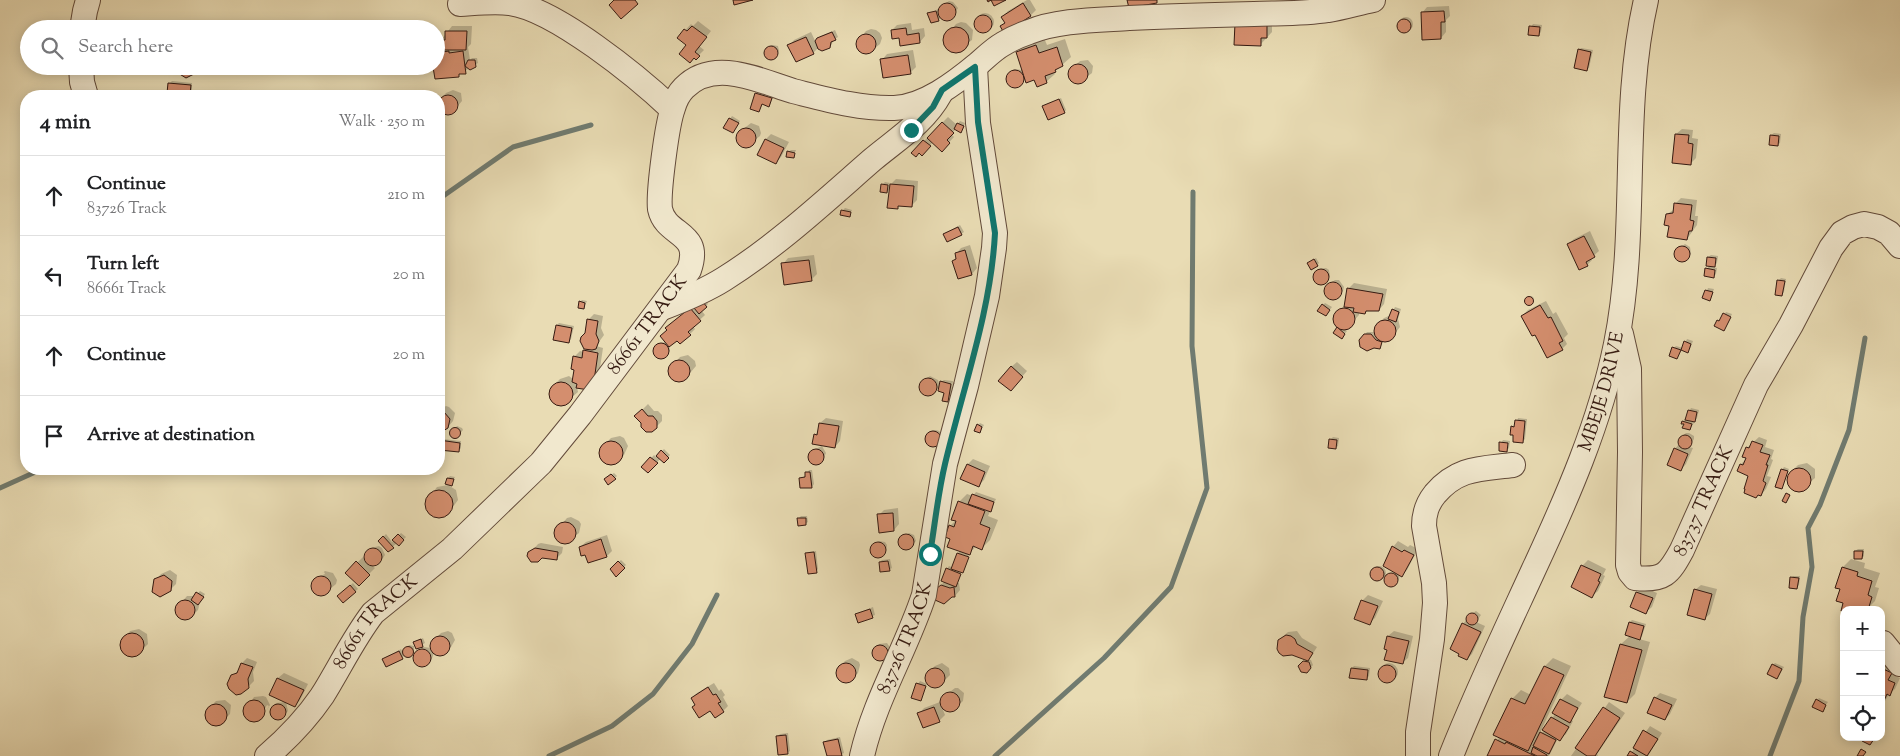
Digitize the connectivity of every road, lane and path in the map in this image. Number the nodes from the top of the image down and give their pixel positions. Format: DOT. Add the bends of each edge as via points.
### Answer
graph roads {
  1 [pos="88,0"];
  2 [pos="1373,0"];
  3 [pos="1646,0"];
  4 [pos="460,4"];
  5 [pos="83,20"];
  6 [pos="975,67"];
  7 [pos="82,75"];
  8 [pos="84,90"];
  9 [pos="942,90"];
  10 [pos="672,109"];
  11 [pos="1900,246"];
  12 [pos="661,309"];
  13 [pos="1619,327"];
  14 [pos="1513,465"];
  15 [pos="1885,645"];
  16 [pos="1900,664"];
  17 [pos="267,756"];
  18 [pos="862,756"];
  19 [pos="1418,756"];
  20 [pos="1451,756"];
  1 -- 5 [label="street"];
  2 -- 6 [label="street" via="1328,10 1059,24 1031,31 1002,44"];
  3 -- 13 [label="street, MBEJE DRIVE" via="1636,57 1626,287"];
  4 -- 10 [label="street" via="511,3 556,22 591,44"];
  6 -- 9 [label="street, 86661 TRACK"];
  6 -- 18 [label="street, 83726 TRACK" via="978,122 995,233 988,286 945,464 924,594 876,708"];
  7 -- 8 [label="street"];
  9 -- 10 [label="street, 86661 TRACK" via="915,105 895,108 868,106 792,90 729,73 710,74 684,88"];
  9 -- 12 [label="street" via="933,107 911,130 775,244 723,280"];
  10 -- 12 [label="street, 86661 TRACK" via="660,208 664,219 693,249 693,259 689,270"];
  11 -- 13 [label="street, 83737 TRACK" via="1878,226 1853,226 1842,233 1756,385 1673,567 1658,578 1635,578 1628,564 1629,369"];
  12 -- 17 [label="street, 86661 TRACK" via="541,463 452,549 373,613 316,703 290,735"];
  13 -- 20 [label="street, MBEJE DRIVE" via="1602,399 1579,465"];
  14 -- 19 [label="street" via="1480,469 1451,478 1426,507 1424,526 1435,603 1418,732"];
  15 -- 16 [label="street"];
}
